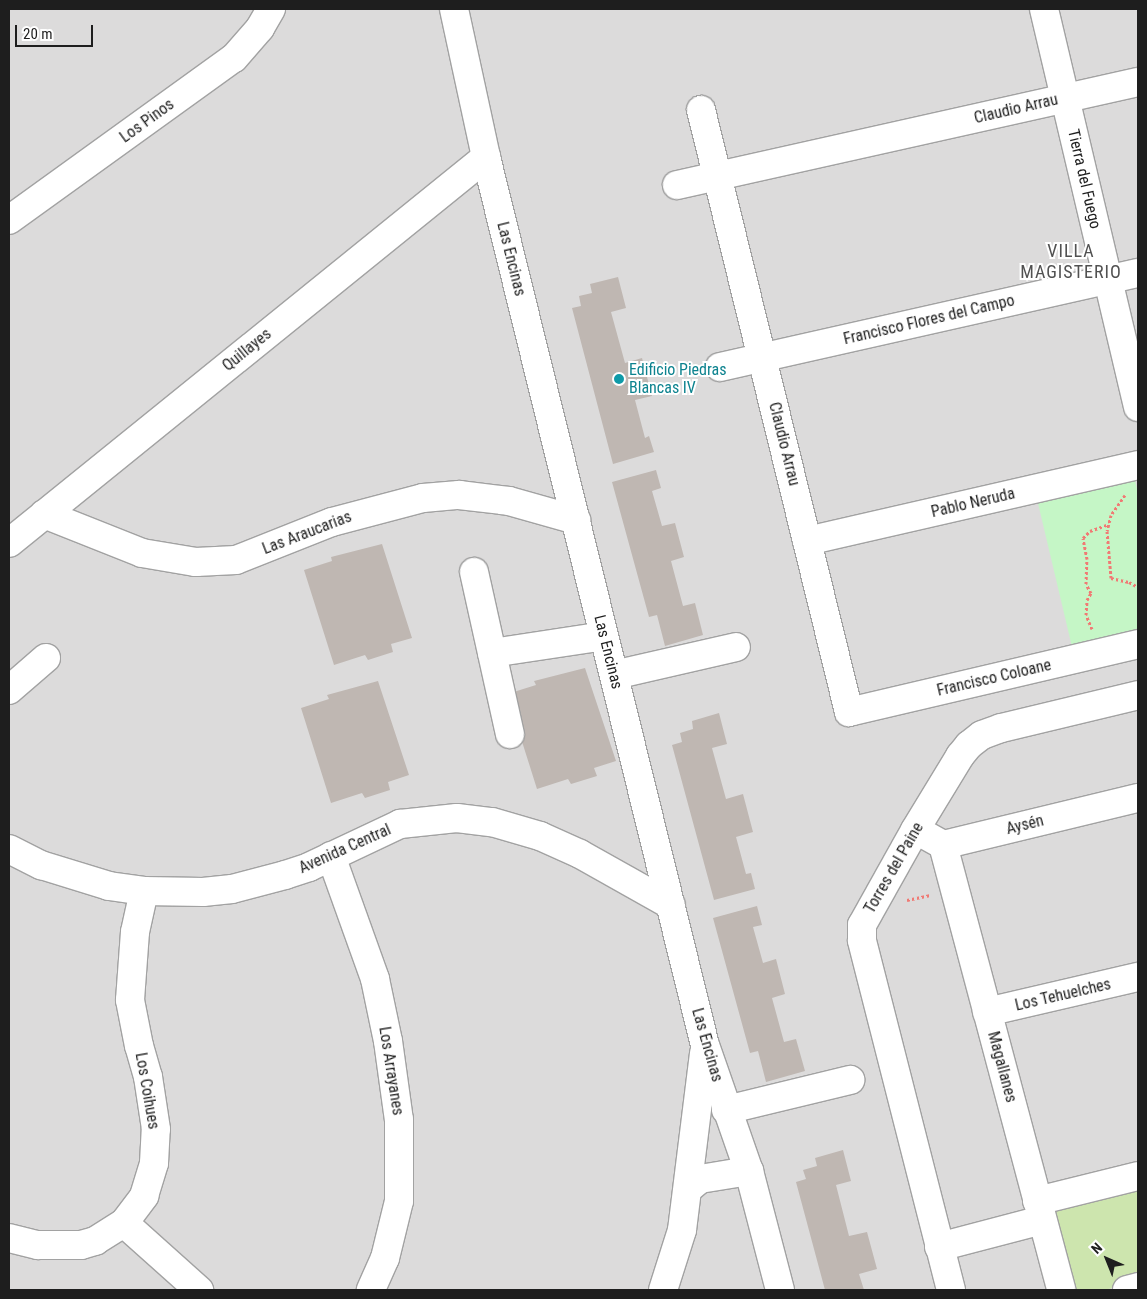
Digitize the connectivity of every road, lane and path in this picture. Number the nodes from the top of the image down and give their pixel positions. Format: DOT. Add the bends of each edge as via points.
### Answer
graph roads {
  1 [pos="271,9"];
  2 [pos="454,9"];
  3 [pos="1044,9"];
  4 [pos="1138,82"];
  5 [pos="1065,98"];
  6 [pos="702,110"];
  7 [pos="486,157"];
  8 [pos="719,176"];
  9 [pos="677,185"];
  10 [pos="9,220"];
  11 [pos="1138,273"];
  12 [pos="1108,280"];
  13 [pos="763,358"];
  14 [pos="720,368"];
  15 [pos="1138,407"];
  16 [pos="1131,466"];
  17 [pos="44,514"];
  18 [pos="576,520"];
  19 [pos="1108,524"];
  20 [pos="807,541"];
  21 [pos="9,543"];
  22 [pos="474,572"];
  23 [pos="1138,587"];
  24 [pos="604,636"];
  25 [pos="1138,644"];
  26 [pos="736,647"];
  27 [pos="492,653"];
  28 [pos="46,658"];
  29 [pos="1079,659"];
  30 [pos="614,675"];
  31 [pos="9,690"];
  32 [pos="1138,695"];
  33 [pos="849,712"];
  34 [pos="510,734"];
  35 [pos="1138,798"];
  36 [pos="915,830"];
  37 [pos="944,845"];
  38 [pos="9,849"];
  39 [pos="331,856"];
  40 [pos="955,888"];
  41 [pos="144,891"];
  42 [pos="670,905"];
  43 [pos="868,910"];
  44 [pos="1138,977"];
  45 [pos="987,1012"];
  46 [pos="705,1045"];
  47 [pos="850,1080"];
  48 [pos="726,1110"];
  49 [pos="749,1171"];
  50 [pos="1138,1176"];
  51 [pos="688,1189"];
  52 [pos="1040,1210"];
  53 [pos="124,1223"];
  54 [pos="9,1238"];
  55 [pos="939,1247"];
  56 [pos="1138,1288"];
  57 [pos="199,1290"];
  58 [pos="372,1290"];
  59 [pos="663,1290"];
  60 [pos="780,1290"];
  61 [pos="951,1290"];
  62 [pos="1061,1290"];
  63 [pos="1127,1290"];
  1 -- 10 [label="street, Los Pinos" via="260,28 234,58"];
  2 -- 7 [label="street, Las Encinas"];
  3 -- 5 [label="street, Tierra del Fuego"];
  4 -- 5 [label="street, Claudio Arrau"];
  5 -- 8 [label="street, Claudio Arrau"];
  5 -- 12 [label="street, Tierra del Fuego"];
  6 -- 8 [label="street"];
  7 -- 17 [label="street, Quillayes"];
  7 -- 18 [label="street, Las Encinas"];
  8 -- 9 [label="street, Claudio Arrau"];
  8 -- 13 [label="street, Claudio Arrau"];
  11 -- 12 [label="street, Francisco Flores del Campo"];
  12 -- 13 [label="street, Francisco Flores del Campo"];
  12 -- 15 [label="street, Tierra del Fuego"];
  13 -- 14 [label="street, Francisco Flores del Campo"];
  13 -- 20 [label="street, Claudio Arrau"];
  16 -- 19 [label="path" via="1128,488"];
  16 -- 20 [label="street, Pablo Neruda"];
  17 -- 18 [label="street, Las Araucarias" via="142,553 196,562 236,560 332,522 423,498 459,495 509,502"];
  17 -- 21 [label="street, Quillayes"];
  18 -- 24 [label="street, Las Encinas"];
  19 -- 23 [label="path" via="1111,578"];
  19 -- 29 [label="path" via="1083,538 1087,559 1086,584 1091,593 1086,615 1092,629 1081,643"];
  20 -- 33 [label="street, Claudio Arrau"];
  22 -- 27 [label="street"];
  24 -- 27 [label="street"];
  24 -- 30 [label="street, Las Encinas"];
  25 -- 29 [label="street, Francisco Coloane"];
  26 -- 30 [label="street"];
  27 -- 34 [label="street"];
  28 -- 31 [label="street"];
  29 -- 33 [label="street, Francisco Coloane"];
  30 -- 42 [label="street, Las Encinas"];
  32 -- 36 [label="street, Torres del Paine" via="982,735 960,756"];
  35 -- 37 [label="street, Aysén"];
  36 -- 37 [label="street"];
  36 -- 43 [label="street, Torres del Paine"];
  37 -- 40 [label="street, Magallanes"];
  38 -- 41 [label="street, Avenida Central" via="75,877"];
  39 -- 41 [label="street, Avenida Central" via="285,876 232,889"];
  39 -- 42 [label="street, Avenida Central" via="400,824 457,818 492,822 548,839"];
  39 -- 58 [label="street, Los Arrayanes" via="375,979 400,1120 399,1201 385,1258"];
  40 -- 43 [label="path"];
  40 -- 45 [label="street, Magallanes"];
  41 -- 53 [label="street, Los Coihues" via="135,932 130,1000 148,1077 155,1138 150,1180 136,1210"];
  42 -- 46 [label="street, Las Encinas"];
  43 -- 55 [label="street, Torres del Paine" via="862,925 862,940"];
  44 -- 45 [label="street, Los Tehuelches"];
  45 -- 52 [label="street, Magallanes"];
  46 -- 48 [label="street, Las Encinas"];
  46 -- 51 [label="street"];
  47 -- 48 [label="street"];
  48 -- 49 [label="street, Las Encinas"];
  49 -- 51 [label="street" via="700,1179"];
  49 -- 60 [label="street, Las Encinas"];
  50 -- 52 [label="street"];
  51 -- 59 [label="street" via="682,1230"];
  52 -- 55 [label="street"];
  52 -- 62 [label="street, Magallanes"];
  53 -- 54 [label="street, Los Coihues" via="107,1235 82,1245 38,1245"];
  53 -- 57 [label="street"];
  55 -- 61 [label="street, Torres del Paine"];
  56 -- 63 [label="street"];
}
